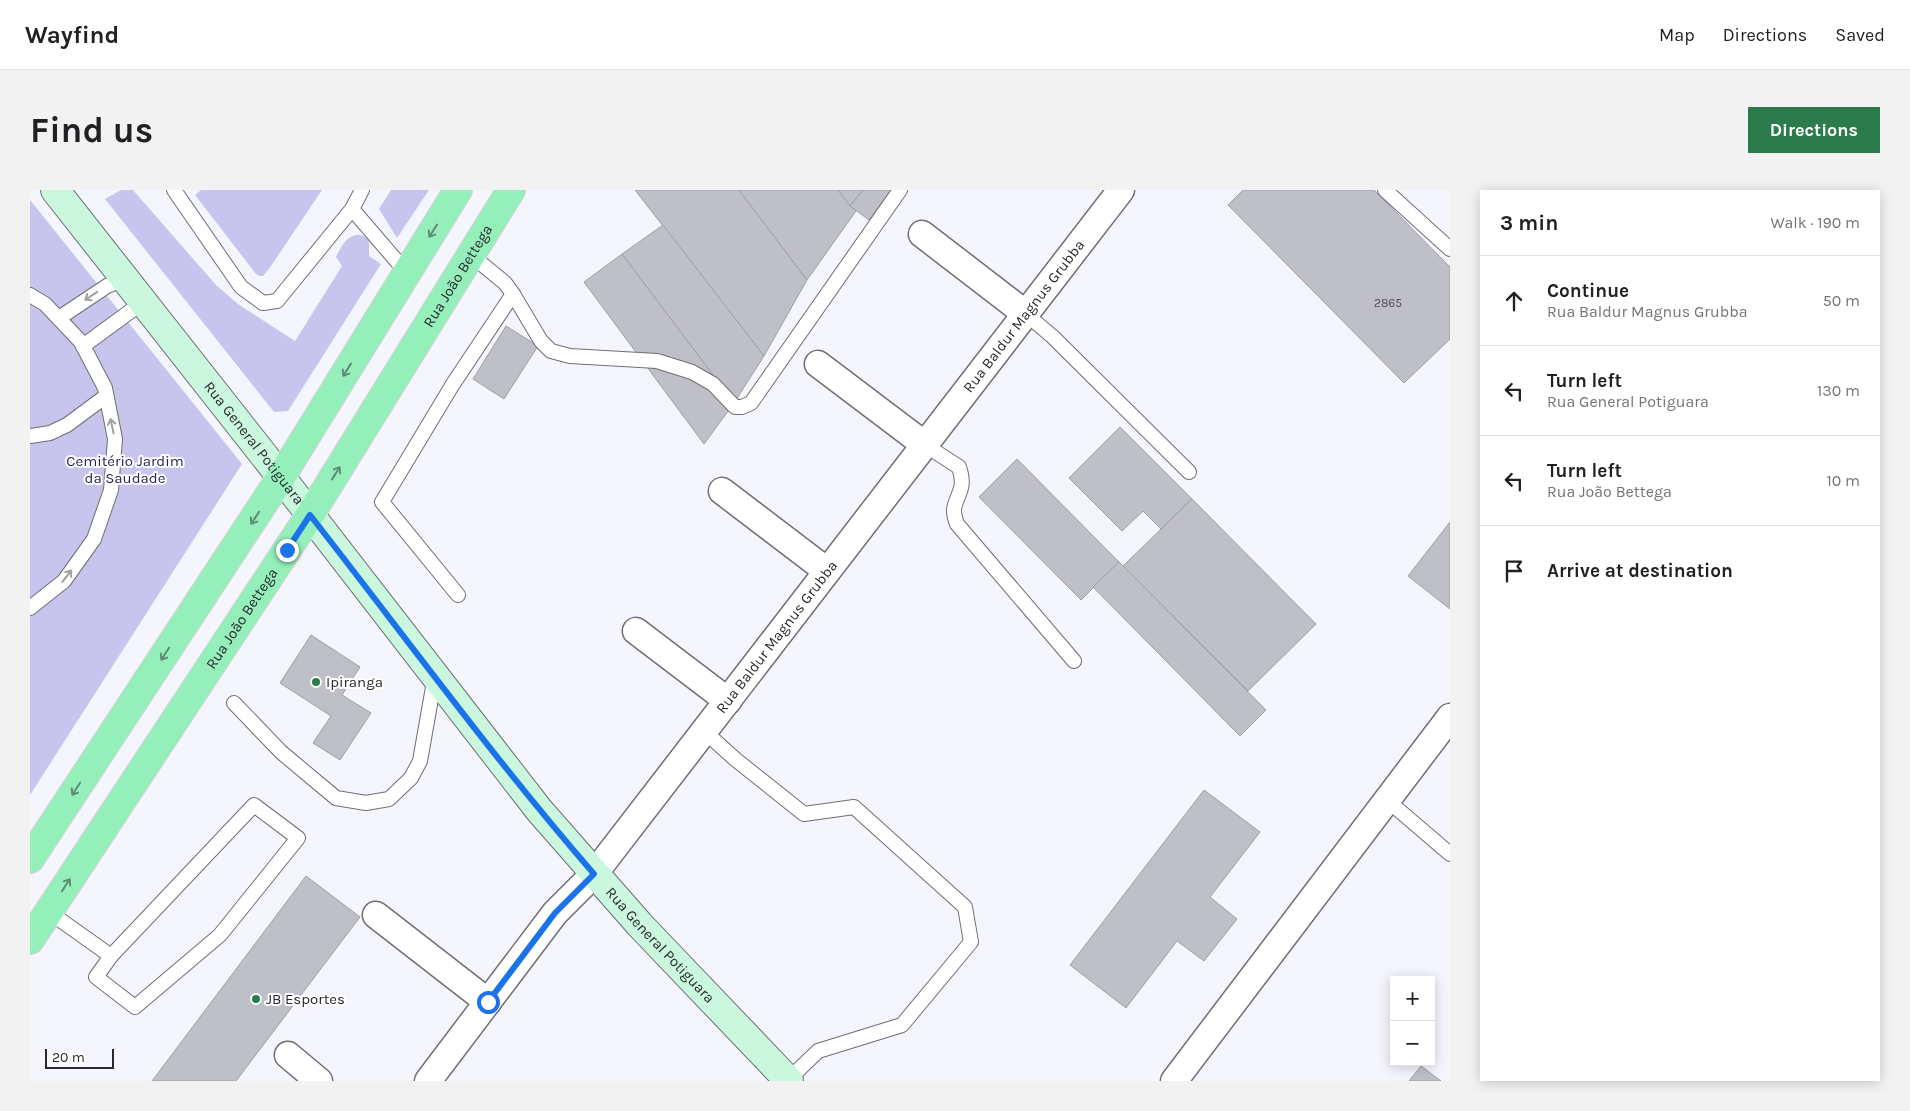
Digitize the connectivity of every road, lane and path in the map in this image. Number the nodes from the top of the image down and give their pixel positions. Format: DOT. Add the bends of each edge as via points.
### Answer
graph roads {
  1 [pos="174,190"];
  2 [pos="362,190"];
  3 [pos="458,190"];
  4 [pos="511,190"];
  5 [pos="900,190"];
  6 [pos="1122,190"];
  7 [pos="1385,190"];
  8 [pos="64,193"];
  9 [pos="352,209"];
  10 [pos="922,234"];
  11 [pos="1450,249"];
  12 [pos="471,255"];
  13 [pos="407,272"];
  14 [pos="125,279"];
  15 [pos="513,294"];
  16 [pos="30,295"];
  17 [pos="144,302"];
  18 [pos="1026,314"];
  19 [pos="59,318"];
  20 [pos="83,346"];
  21 [pos="818,364"];
  22 [pos="106,396"];
  23 [pos="30,436"];
  24 [pos="925,445"];
  25 [pos="1189,472"];
  26 [pos="281,477"];
  27 [pos="722,491"];
  28 [pos="310,515"];
  29 [pos="828,571"];
  30 [pos="458,595"];
  31 [pos="30,608"];
  32 [pos="636,631"];
  33 [pos="1074,661"];
  34 [pos="435,676"];
  35 [pos="728,701"];
  36 [pos="234,703"];
  37 [pos="1450,717"];
  38 [pos="704,731"];
  39 [pos="1387,800"];
  40 [pos="1450,854"];
  41 [pos="30,859"];
  42 [pos="594,874"];
  43 [pos="49,912"];
  44 [pos="376,915"];
  45 [pos="30,940"];
  46 [pos="111,956"];
  47 [pos="488,1002"];
  48 [pos="288,1055"];
  49 [pos="789,1080"];
  50 [pos="319,1081"];
  51 [pos="428,1081"];
  52 [pos="1174,1081"];
  1 -- 9 [label="lane" via="241,287 263,303 277,301"];
  2 -- 9 [label="lane"];
  3 -- 13 [label="main road, one-way"];
  4 -- 12 [label="main road, Rua João Bettega"];
  5 -- 15 [label="lane" via="751,403 742,407 735,407 713,384 692,372 656,361 570,356 551,351 540,341"];
  6 -- 18 [label="street, Rua Baldur Magnus Grubba"];
  7 -- 11 [label="lane"];
  8 -- 14 [label="main road, Rua General Potiguara"];
  9 -- 13 [label="lane"];
  10 -- 18 [label="street"];
  12 -- 15 [label="lane" via="505,283"];
  28 -- 12 [label="main road, Rua João Bettega, one-way"];
  13 -- 26 [label="main road, one-way"];
  14 -- 17 [label="main road, Rua General Potiguara"];
  14 -- 19 [label="lane, one-way" via="107,286"];
  15 -- 30 [label="lane" via="453,384 382,502"];
  16 -- 19 [label="lane"];
  17 -- 20 [label="lane"];
  17 -- 26 [label="main road, Rua General Potiguara"];
  18 -- 24 [label="street, Rua Baldur Magnus Grubba"];
  18 -- 25 [label="lane"];
  19 -- 20 [label="lane"];
  20 -- 22 [label="lane"];
  21 -- 24 [label="street"];
  22 -- 23 [label="lane" via="67,425 50,433"];
  31 -- 22 [label="lane, one-way" via="64,581 97,531 111,490 115,439"];
  24 -- 29 [label="street, Rua Baldur Magnus Grubba"];
  24 -- 33 [label="lane" via="960,466 961,487 953,514 957,524"];
  26 -- 28 [label="main road, Rua General Potiguara"];
  26 -- 41 [label="main road, one-way"];
  27 -- 29 [label="street"];
  28 -- 34 [label="main road, Rua General Potiguara"];
  43 -- 28 [label="main road, Rua João Bettega, one-way"];
  29 -- 35 [label="street, Rua Baldur Magnus Grubba"];
  32 -- 35 [label="street"];
  34 -- 36 [label="lane" via="420,761 411,778 389,799 366,803 336,798 281,752"];
  34 -- 42 [label="main road, Rua General Potiguara"];
  35 -- 38 [label="street, Rua Baldur Magnus Grubba"];
  37 -- 39 [label="street"];
  38 -- 42 [label="street, Rua Baldur Magnus Grubba"];
  38 -- 49 [label="lane" via="804,814 854,807 965,907 971,942 902,1025 818,1051"];
  39 -- 40 [label="lane"];
  39 -- 52 [label="street"];
  42 -- 47 [label="street, Rua Baldur Magnus Grubba" via="555,913"];
  42 -- 49 [label="main road, Rua General Potiguara"];
  43 -- 45 [label="main road, Rua João Bettega"];
  43 -- 46 [label="lane"];
  44 -- 47 [label="street"];
  46 -- 46 [label="lane" via="96,978 135,1007 220,935 298,838 254,804"];
  47 -- 51 [label="street, Rua Baldur Magnus Grubba"];
  48 -- 50 [label="street"];
}
